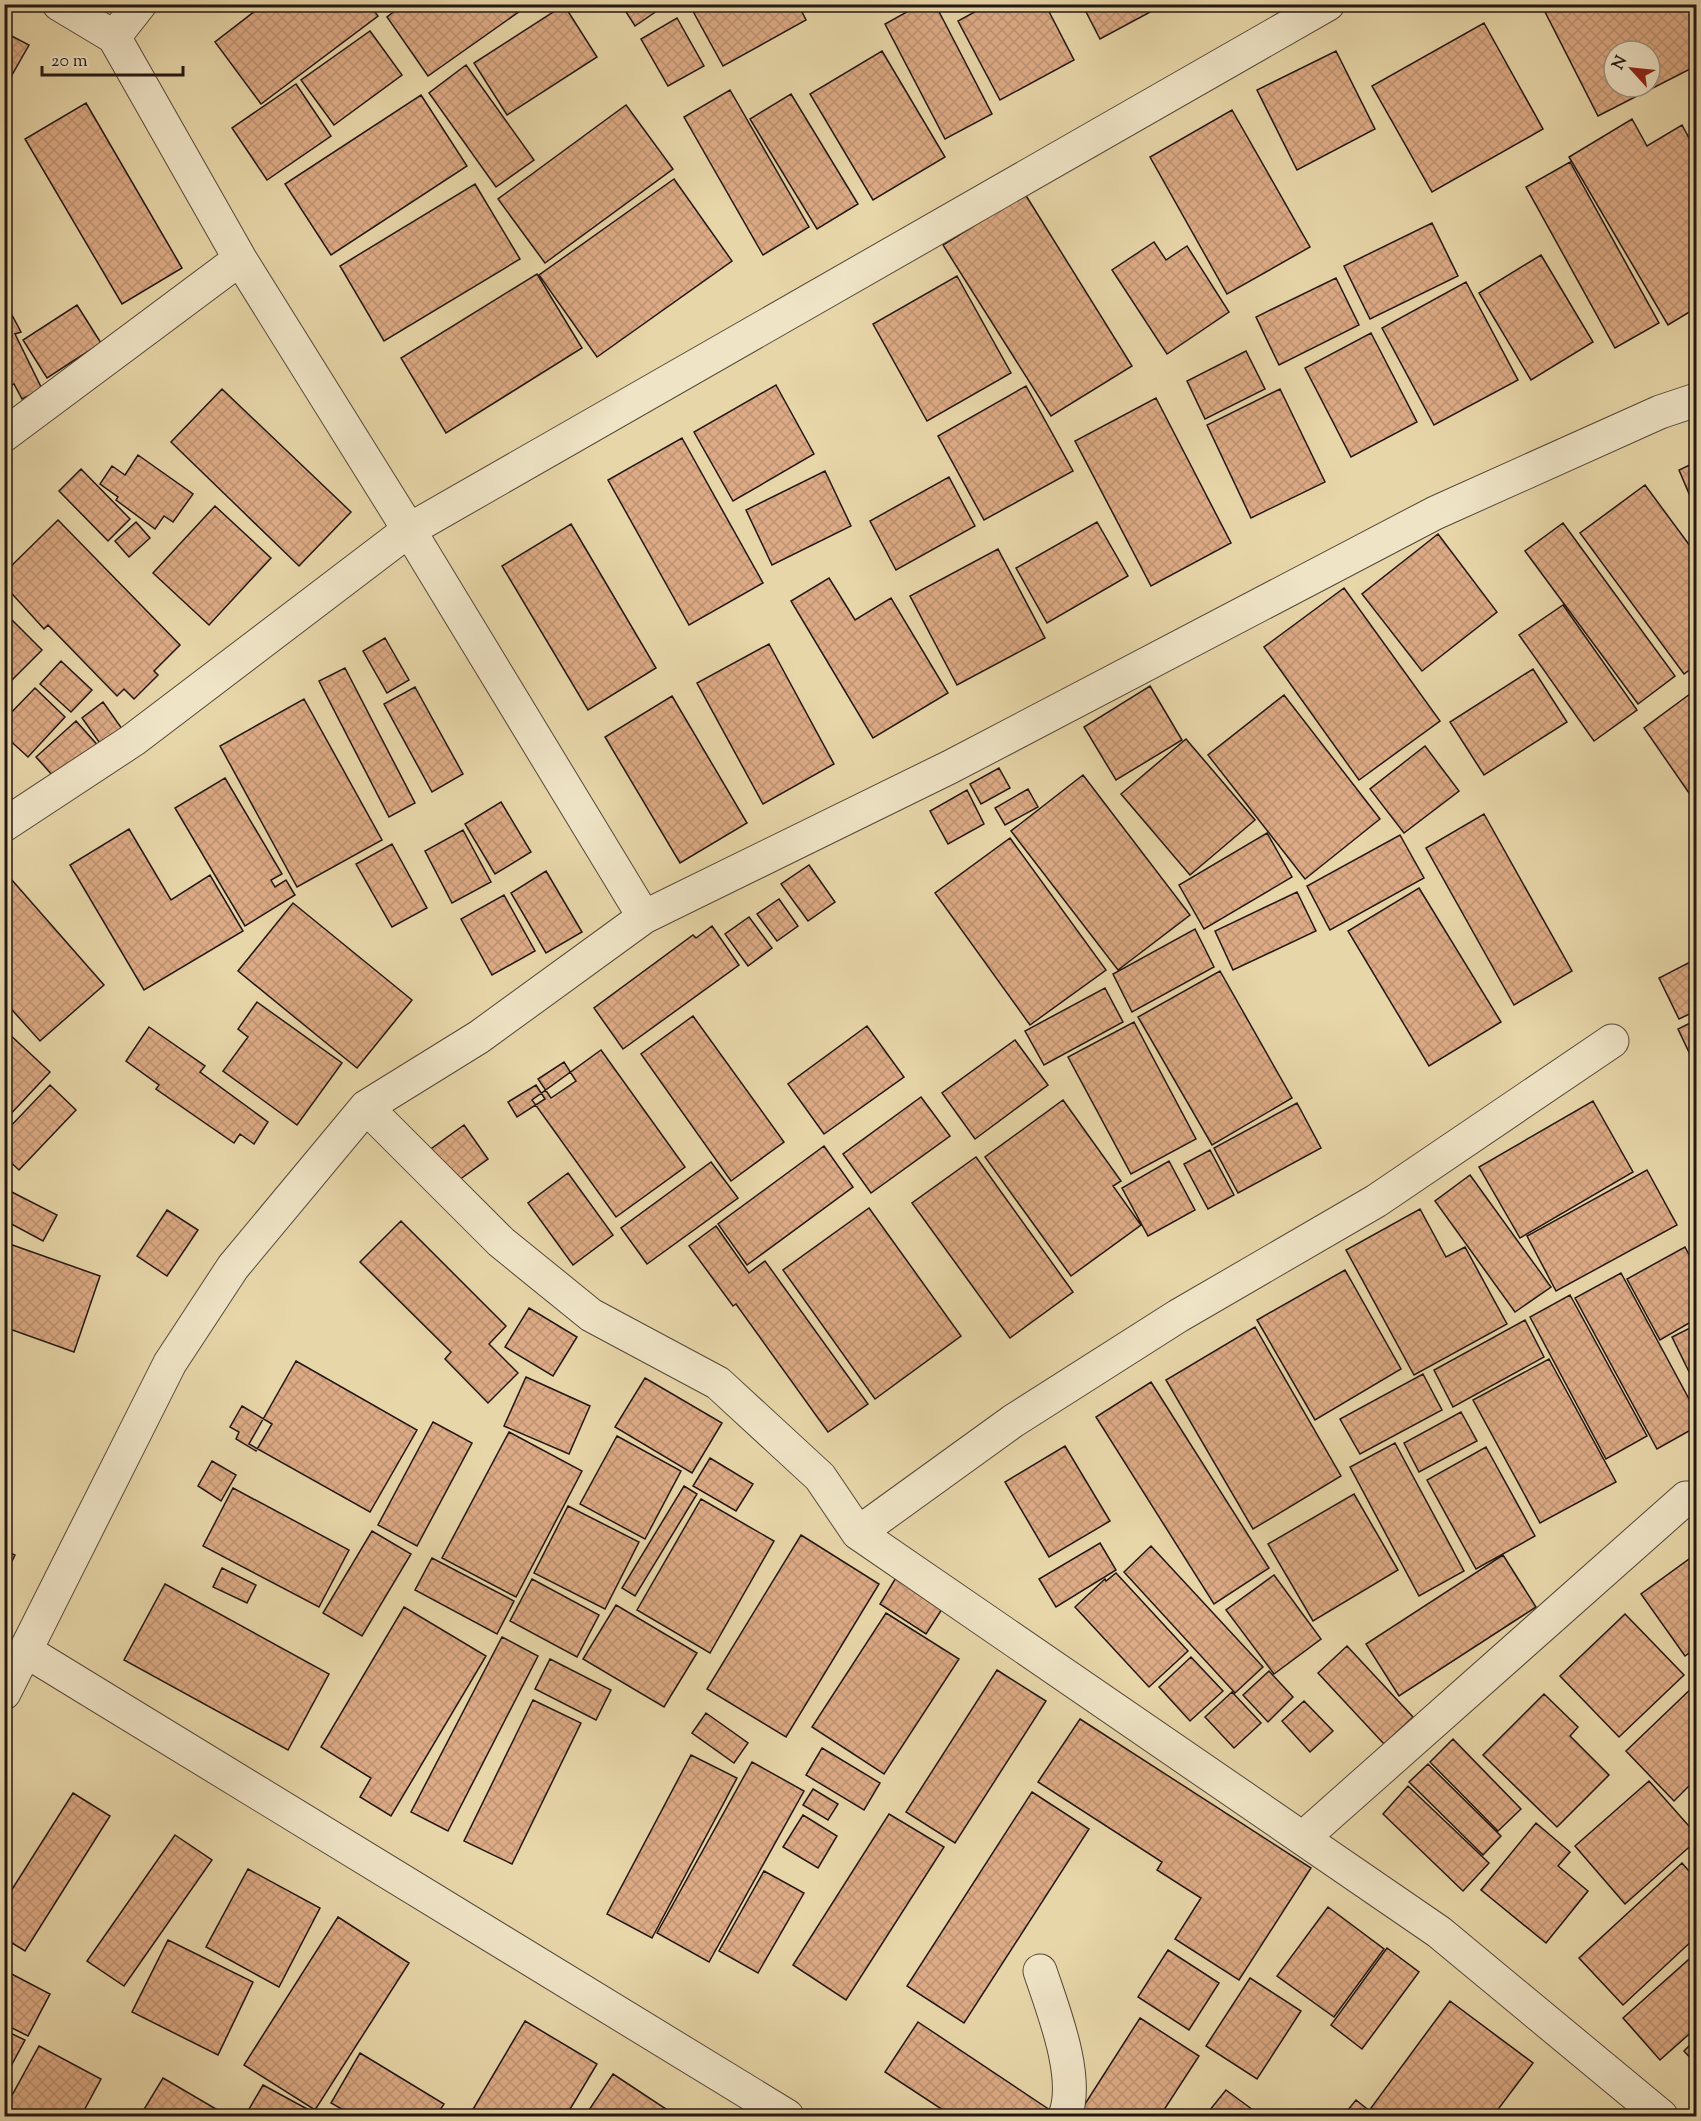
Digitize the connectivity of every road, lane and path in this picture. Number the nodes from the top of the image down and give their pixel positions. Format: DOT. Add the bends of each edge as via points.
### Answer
graph roads {
  1 [pos="59,4"];
  2 [pos="140,4"];
  3 [pos="1328,4"];
  4 [pos="114,37"];
  5 [pos="240,259"];
  6 [pos="1696,400"];
  7 [pos="4,435"];
  8 [pos="409,530"];
  9 [pos="4,825"];
  10 [pos="644,917"];
  11 [pos="1612,1041"];
  12 [pos="366,1107"];
  13 [pos="1696,1499"];
  14 [pos="858,1533"];
  15 [pos="26,1651"];
  16 [pos="4,1693"];
  17 [pos="1304,1837"];
  18 [pos="1040,1971"];
  19 [pos="787,2116"];
  20 [pos="1065,2116"];
  21 [pos="1661,2116"];
  1 -- 4 [label="street"];
  2 -- 4 [label="street"];
  3 -- 8 [label="street"];
  4 -- 5 [label="street"];
  5 -- 7 [label="street"];
  5 -- 8 [label="street"];
  6 -- 10 [label="street" via="1660,412 1435,513 950,767"];
  8 -- 9 [label="street" via="133,740"];
  8 -- 10 [label="street"];
  10 -- 12 [label="street" via="479,1037"];
  11 -- 14 [label="street" via="1376,1201 1178,1316 1013,1421"];
  12 -- 14 [label="street" via="501,1242 591,1315 718,1383 820,1477"];
  12 -- 15 [label="street" via="233,1267 170,1363"];
  13 -- 17 [label="street" via="1686,1498"];
  14 -- 17 [label="street"];
  15 -- 16 [label="street"];
  15 -- 19 [label="street"];
  17 -- 21 [label="street" via="1439,1932"];
  18 -- 20 [label="street" via="1064,2044 1070,2104"];
}
